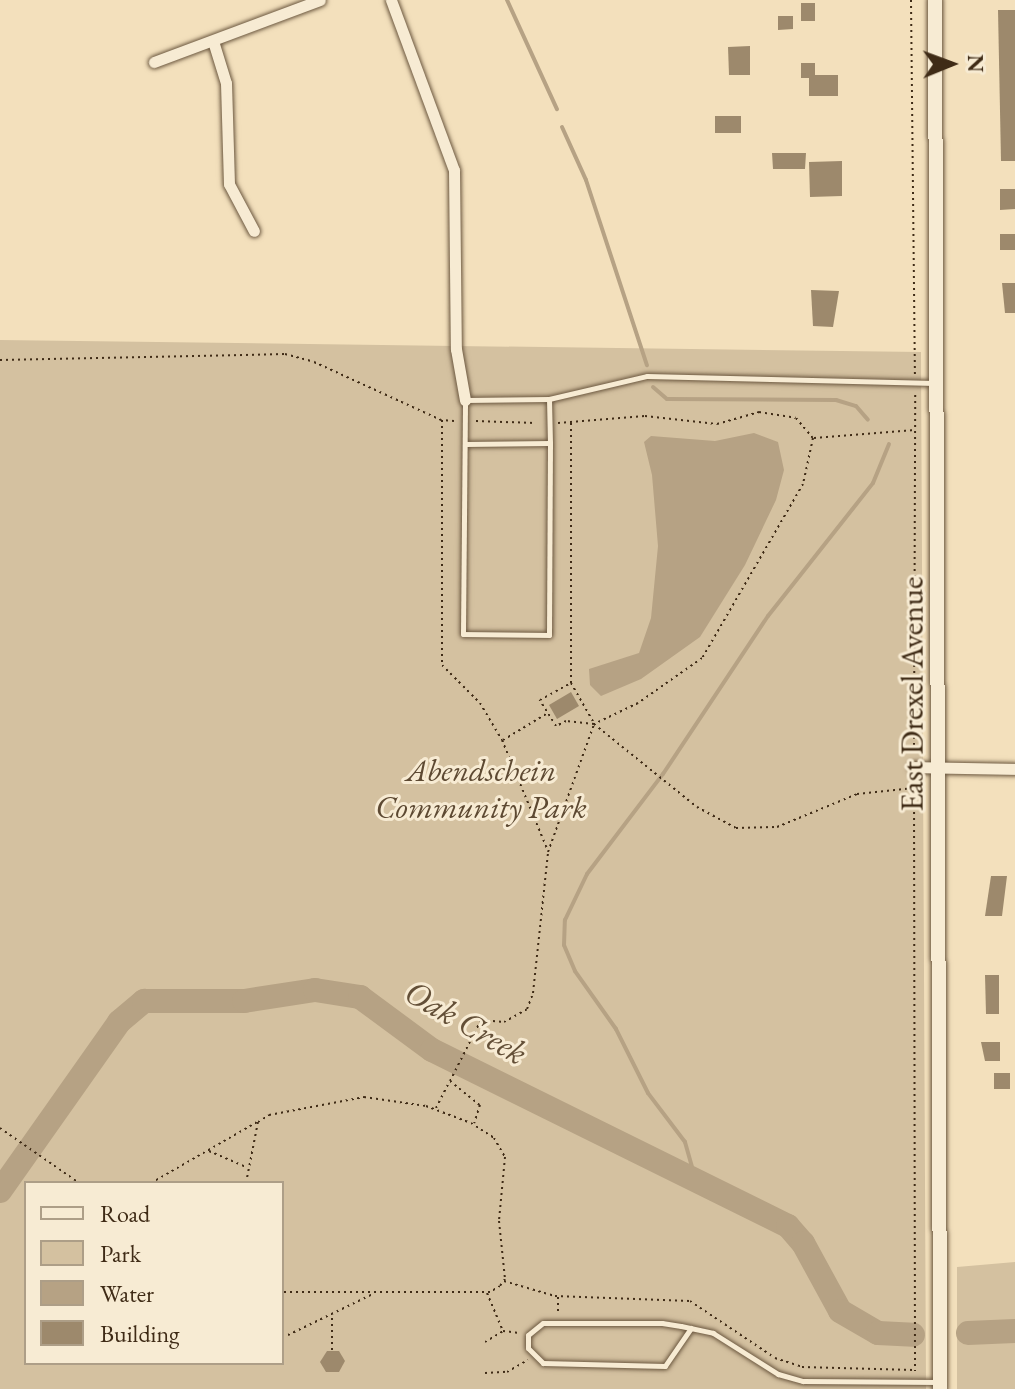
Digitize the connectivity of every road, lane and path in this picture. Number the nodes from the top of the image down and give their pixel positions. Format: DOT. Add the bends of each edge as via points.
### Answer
graph roads {
  1 [pos="320,0"];
  2 [pos="391,0"];
  3 [pos="911,0"];
  4 [pos="935,0"];
  5 [pos="213,41"];
  6 [pos="154,62"];
  7 [pos="254,231"];
  8 [pos="0,360"];
  9 [pos="915,375"];
  10 [pos="940,383"];
  11 [pos="915,390"];
  12 [pos="549,399"];
  13 [pos="465,400"];
  14 [pos="442,420"];
  15 [pos="571,422"];
  16 [pos="557,423"];
  17 [pos="915,430"];
  18 [pos="813,438"];
  19 [pos="550,443"];
  20 [pos="465,444"];
  21 [pos="571,683"];
  22 [pos="548,713"];
  23 [pos="594,724"];
  24 [pos="502,740"];
  25 [pos="914,745"];
  26 [pos="914,767"];
  27 [pos="940,768"];
  28 [pos="1015,769"];
  29 [pos="450,1081"];
  30 [pos="436,1109"];
  31 [pos="258,1122"];
  32 [pos="474,1124"];
  33 [pos="0,1128"];
  34 [pos="207,1151"];
  35 [pos="247,1168"];
  36 [pos="76,1181"];
  37 [pos="154,1181"];
  38 [pos="246,1181"];
  39 [pos="284,1292"];
  40 [pos="377,1292"];
  41 [pos="487,1292"];
  42 [pos="332,1317"];
  43 [pos="691,1328"];
  44 [pos="503,1331"];
  45 [pos="288,1335"];
  46 [pos="528,1335"];
  47 [pos="485,1342"];
  48 [pos="332,1351"];
  49 [pos="531,1356"];
  50 [pos="485,1373"];
  51 [pos="915,1381"];
  52 [pos="940,1385"];
  1 -- 5 [label="street"];
  2 -- 13 [label="street" via="454,170 456,349"];
  3 -- 9 [label="path"];
  4 -- 10 [label="street, East Drexel Avenue"];
  5 -- 6 [label="street"];
  5 -- 7 [label="street" via="226,83 229,184"];
  8 -- 14 [label="path" via="285,354"];
  10 -- 12 [label="lane" via="647,376"];
  10 -- 27 [label="street, East Drexel Avenue"];
  11 -- 17 [label="path"];
  12 -- 13 [label="lane"];
  12 -- 19 [label="lane"];
  13 -- 20 [label="lane"];
  15 -- 16 [label="path"];
  15 -- 18 [label="path" via="645,416 717,424 759,412 796,418"];
  15 -- 21 [label="path"];
  17 -- 18 [label="path"];
  17 -- 25 [label="path"];
  18 -- 23 [label="path" via="803,484 702,658 638,703"];
  19 -- 20 [label="lane"];
  19 -- 20 [label="lane" via="549,635 463,634"];
  21 -- 22 [label="path" via="540,700"];
  21 -- 23 [label="path"];
  22 -- 23 [label="path" via="556,726 566,721"];
  22 -- 24 [label="path"];
  23 -- 29 [label="path" via="548,852 530,1001 516,1018 481,1020"];
  23 -- 51 [label="path" via="632,759 717,820 753,831 777,827 857,794 914,788"];
  26 -- 27 [label="street"];
  27 -- 28 [label="street"];
  27 -- 52 [label="street, East Drexel Avenue"];
  29 -- 30 [label="path"];
  29 -- 32 [label="path" via="480,1105"];
  30 -- 31 [label="path" via="364,1097 269,1115"];
  30 -- 32 [label="path"];
  31 -- 34 [label="path"];
  31 -- 35 [label="path"];
  32 -- 41 [label="path" via="494,1138 505,1157 499,1221 505,1279"];
  33 -- 36 [label="path"];
  34 -- 35 [label="path" via="231,1156"];
  34 -- 37 [label="path"];
  35 -- 38 [label="path"];
  39 -- 40 [label="path"];
  40 -- 41 [label="path"];
  40 -- 42 [label="path"];
  41 -- 44 [label="path"];
  42 -- 45 [label="path"];
  42 -- 48 [label="path"];
  43 -- 46 [label="lane" via="543,1323"];
  43 -- 49 [label="lane" via="665,1366 543,1363"];
  43 -- 51 [label="lane" via="713,1333 778,1374 803,1381"];
  44 -- 46 [label="path"];
  44 -- 47 [label="path"];
  46 -- 49 [label="lane"];
  49 -- 50 [label="path" via="507,1372"];
  51 -- 52 [label="lane"];
}
